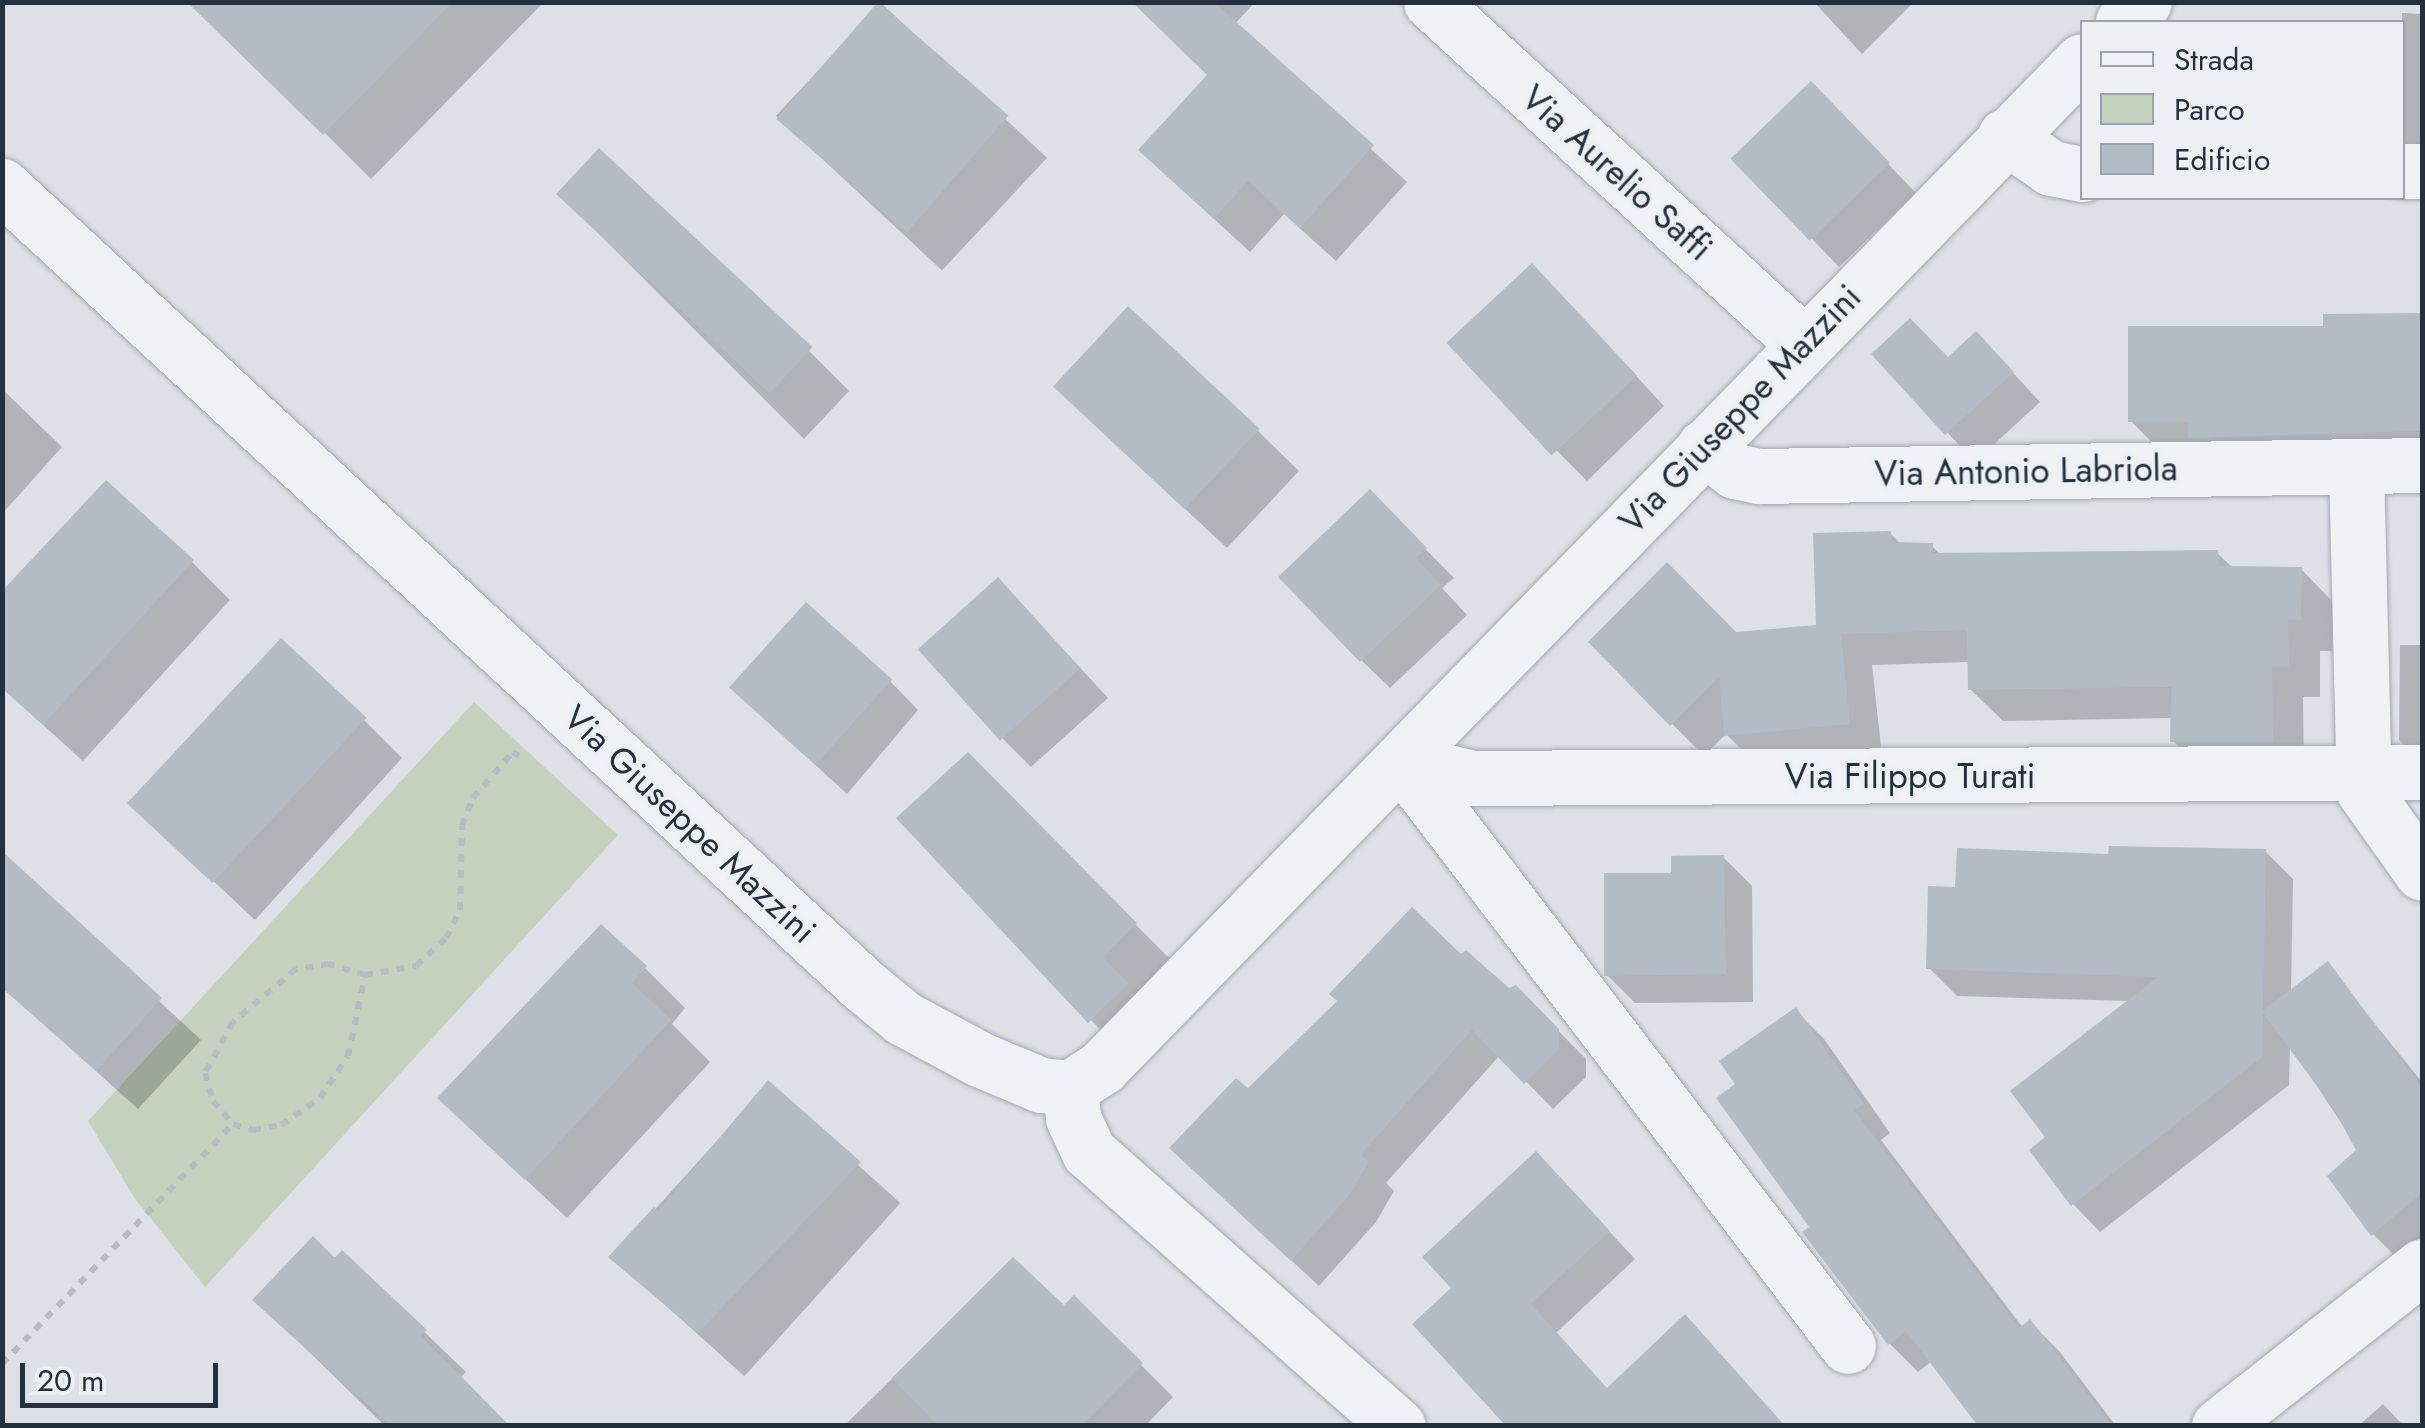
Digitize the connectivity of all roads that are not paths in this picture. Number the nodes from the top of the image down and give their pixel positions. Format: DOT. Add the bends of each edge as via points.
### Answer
graph roads {
  1 [pos="1430,2"];
  2 [pos="2144,2"];
  3 [pos="2125,20"];
  4 [pos="2080,63"];
  5 [pos="2004,136"];
  6 [pos="2080,174"];
  7 [pos="2,186"];
  8 [pos="1803,344"];
  9 [pos="1704,447"];
  10 [pos="2422,465"];
  11 [pos="2356,466"];
  12 [pos="1401,761"];
  13 [pos="2422,772"];
  14 [pos="2363,774"];
  15 [pos="2422,873"];
  16 [pos="1070,1088"];
  17 [pos="2422,1266"];
  18 [pos="1848,1346"];
  19 [pos="1398,1426"];
  20 [pos="2219,1426"];
  1 -- 8 [label="street, Via Aurelio Saffi"];
  2 -- 3 [label="street"];
  4 -- 5 [label="street, Via Giuseppe Mazzini"];
  5 -- 6 [label="street" via="2050,168"];
  5 -- 8 [label="street, Via Giuseppe Mazzini"];
  7 -- 16 [label="street, Via Giuseppe Mazzini" via="863,985 903,1018 979,1059 1041,1085"];
  8 -- 9 [label="street, Via Giuseppe Mazzini"];
  9 -- 11 [label="street, Via Antonio Labriola" via="1735,471 1758,476"];
  9 -- 12 [label="street, Via Giuseppe Mazzini"];
  10 -- 11 [label="street, Via Antonio Labriola"];
  11 -- 14 [label="street"];
  12 -- 14 [label="street, Via Filippo Turati" via="1472,778"];
  12 -- 16 [label="street, Via Giuseppe Mazzini" via="1102,1067"];
  12 -- 18 [label="street"];
  13 -- 14 [label="street, Via Filippo Turati"];
  14 -- 15 [label="street" via="2372,809"];
  16 -- 19 [label="street" via="1073,1118 1090,1152"];
  17 -- 20 [label="street"];
}
